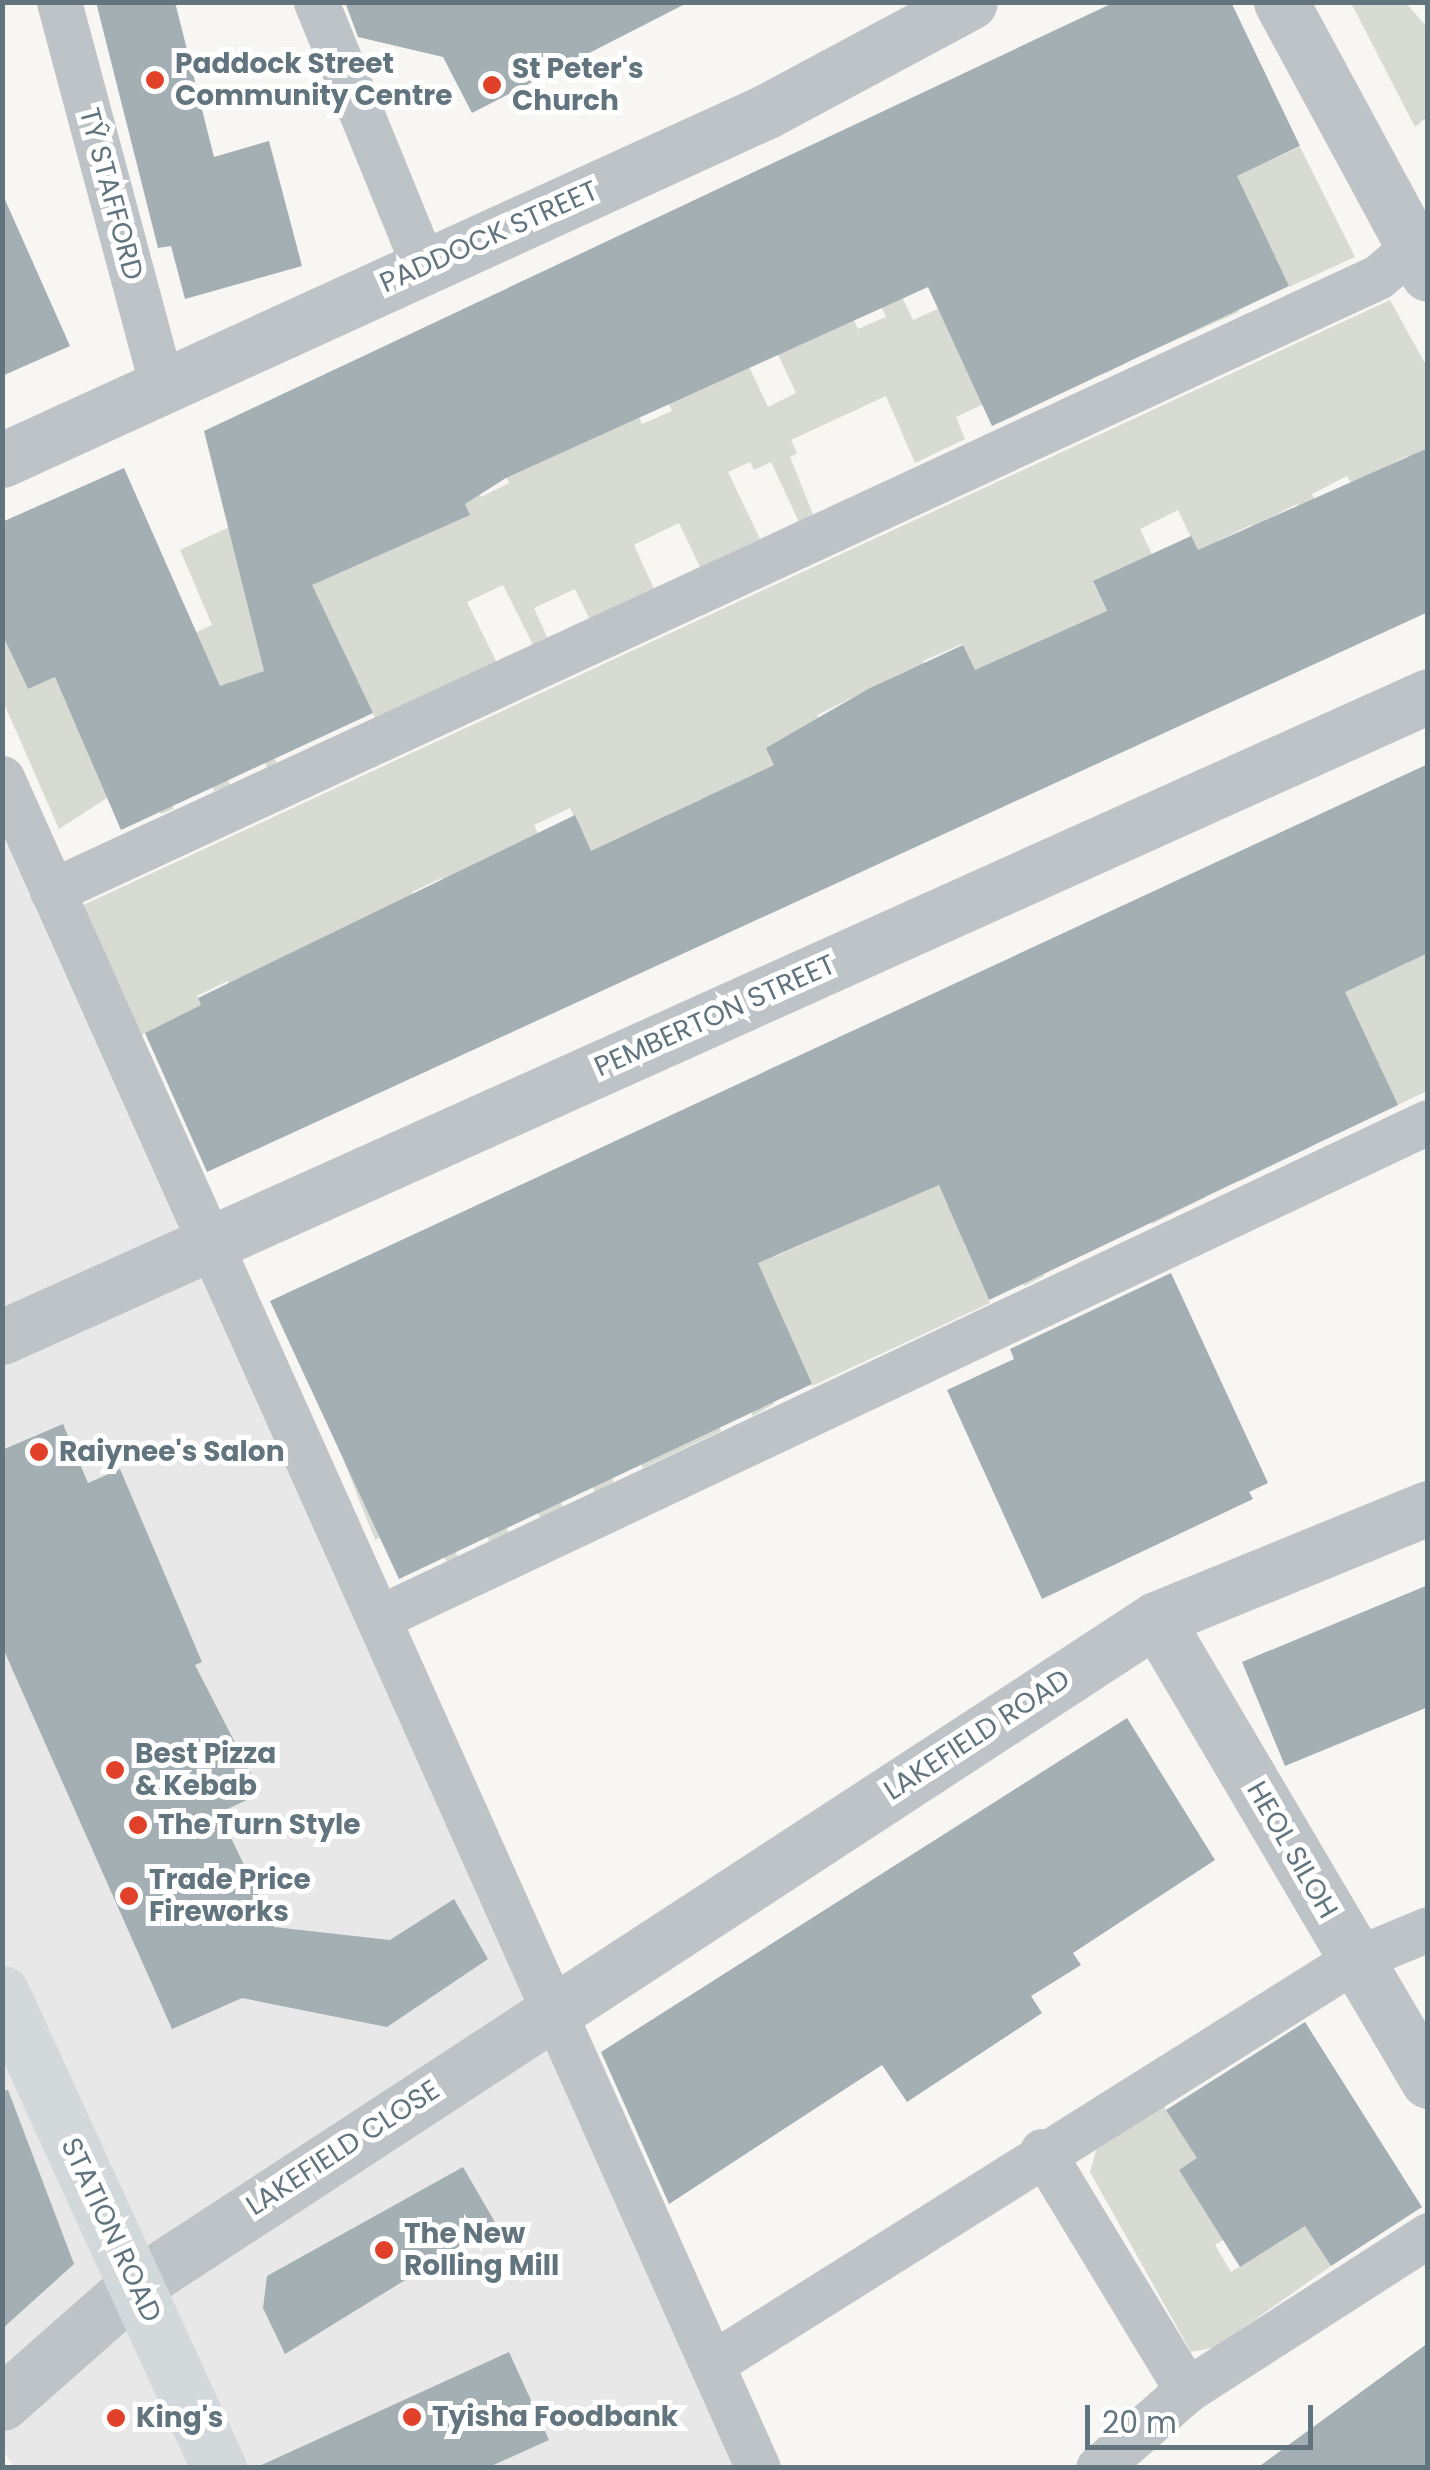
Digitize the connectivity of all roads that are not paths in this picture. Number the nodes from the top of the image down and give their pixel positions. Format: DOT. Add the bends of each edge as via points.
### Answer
graph roads {
  1 [pos="59,2"];
  2 [pos="316,2"];
  3 [pos="970,2"];
  4 [pos="1281,2"];
  5 [pos="1423,252"];
  6 [pos="424,267"];
  7 [pos="162,387"];
  8 [pos="2,460"];
  9 [pos="1428,696"];
  10 [pos="2,778"];
  11 [pos="52,892"];
  12 [pos="1428,1122"];
  13 [pos="208,1244"];
  14 [pos="2,1337"];
  15 [pos="1428,1508"];
  16 [pos="378,1618"];
  17 [pos="1156,1619"];
  18 [pos="1428,1929"];
  19 [pos="1356,1959"];
  20 [pos="2,1993"];
  21 [pos="551,2011"];
  22 [pos="1428,2081"];
  23 [pos="1042,2150"];
  24 [pos="1428,2235"];
  25 [pos="136,2285"];
  26 [pos="714,2363"];
  27 [pos="1187,2390"];
  28 [pos="2,2403"];
  29 [pos="219,2468"];
  30 [pos="758,2468"];
  31 [pos="1098,2468"];
  1 -- 7 [label="lane, TŶ STAFFORD"];
  2 -- 6 [label="lane"];
  3 -- 6 [label="street, PADDOCK STREET" via="767,111"];
  4 -- 5 [label="street"];
  5 -- 11 [label="lane"];
  6 -- 7 [label="street, PADDOCK STREET"];
  7 -- 8 [label="street, PADDOCK STREET"];
  9 -- 13 [label="street, PEMBERTON STREET"];
  10 -- 11 [label="lane"];
  11 -- 13 [label="lane"];
  12 -- 16 [label="lane"];
  13 -- 14 [label="street, PEMBERTON STREET"];
  13 -- 16 [label="lane"];
  15 -- 17 [label="street, LAKEFIELD ROAD"];
  16 -- 21 [label="lane"];
  17 -- 19 [label="street, HEOL SILOH"];
  17 -- 21 [label="street, LAKEFIELD ROAD"];
  18 -- 19 [label="lane"];
  19 -- 22 [label="street, HEOL SILOH"];
  19 -- 23 [label="lane"];
  20 -- 25 [label="main road, STATION ROAD"];
  21 -- 25 [label="street, LAKEFIELD CLOSE"];
  21 -- 26 [label="lane"];
  23 -- 26 [label="lane"];
  23 -- 27 [label="lane"];
  24 -- 27 [label="lane"];
  25 -- 28 [label="street, LAKEFIELD CLOSE"];
  25 -- 29 [label="main road, STATION ROAD"];
  26 -- 30 [label="lane"];
  27 -- 31 [label="lane"];
}
